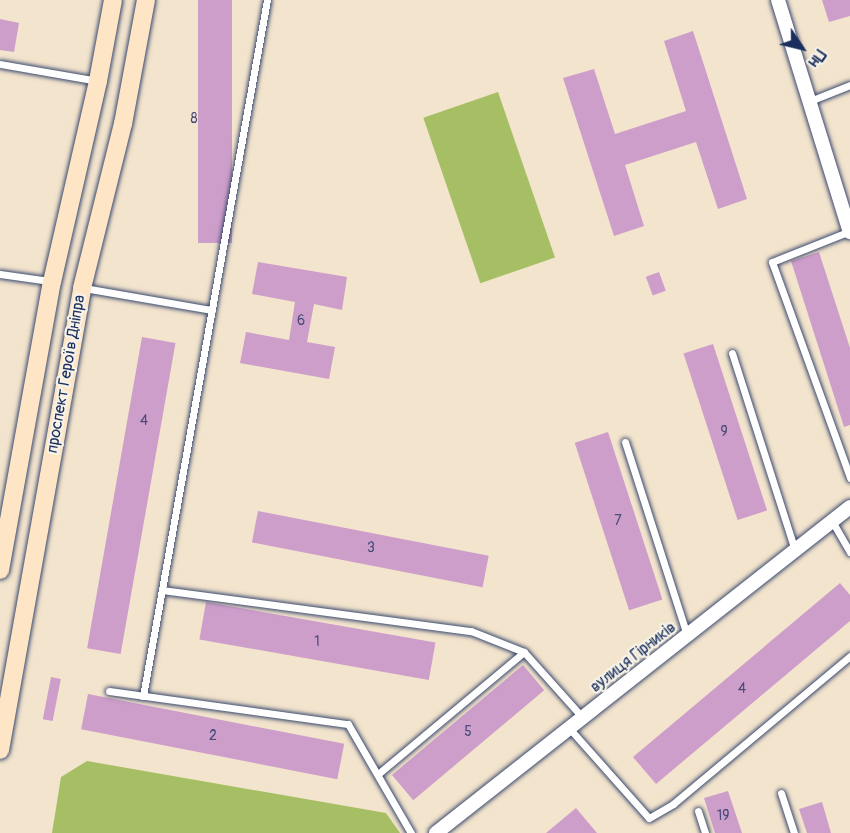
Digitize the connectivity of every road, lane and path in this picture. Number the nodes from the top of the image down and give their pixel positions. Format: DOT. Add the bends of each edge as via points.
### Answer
graph roads {
  1 [pos="113,0"];
  2 [pos="146,0"];
  3 [pos="267,0"];
  4 [pos="778,0"];
  5 [pos="0,64"];
  6 [pos="15,67"];
  7 [pos="0,70"];
  8 [pos="98,81"];
  9 [pos="850,85"];
  10 [pos="810,101"];
  11 [pos="850,232"];
  12 [pos="0,274"];
  13 [pos="52,282"];
  14 [pos="82,288"];
  15 [pos="212,310"];
  16 [pos="732,353"];
  17 [pos="625,442"];
  18 [pos="850,478"];
  19 [pos="850,507"];
  20 [pos="832,521"];
  21 [pos="795,550"];
  22 [pos="850,552"];
  23 [pos="0,570"];
  24 [pos="162,590"];
  25 [pos="687,635"];
  26 [pos="524,652"];
  27 [pos="850,656"];
  28 [pos="109,691"];
  29 [pos="143,696"];
  30 [pos="583,717"];
  31 [pos="569,728"];
  32 [pos="0,750"];
  33 [pos="378,774"];
  34 [pos="781,793"];
  35 [pos="698,811"];
  36 [pos="411,833"];
  37 [pos="436,833"];
  38 [pos="705,833"];
  39 [pos="794,833"];
  1 -- 8 [label="street, проспект Героїв Дніпра"];
  2 -- 14 [label="street, проспект Героїв Дніпра" via="123,124"];
  3 -- 15 [label="lane"];
  4 -- 10 [label="street"];
  5 -- 6 [label="lane"];
  6 -- 7 [label="lane"];
  6 -- 8 [label="lane"];
  8 -- 13 [label="street, проспект Героїв Дніпра"];
  9 -- 10 [label="lane"];
  10 -- 11 [label="street"];
  11 -- 18 [label="lane" via="772,262"];
  12 -- 13 [label="lane"];
  13 -- 23 [label="street, проспект Героїв Дніпра"];
  14 -- 15 [label="lane"];
  14 -- 32 [label="street, проспект Героїв Дніпра"];
  15 -- 24 [label="lane"];
  16 -- 21 [label="lane"];
  17 -- 25 [label="lane"];
  19 -- 20 [label="street, вулиця Гірників"];
  20 -- 21 [label="street, вулиця Гірників"];
  20 -- 22 [label="lane"];
  21 -- 25 [label="street, вулиця Гірників"];
  24 -- 26 [label="lane" via="471,631"];
  24 -- 29 [label="lane"];
  25 -- 30 [label="street, вулиця Гірників"];
  26 -- 30 [label="lane"];
  26 -- 33 [label="lane"];
  27 -- 31 [label="lane" via="672,804 649,818"];
  28 -- 29 [label="lane"];
  29 -- 33 [label="lane" via="348,724"];
  30 -- 31 [label="street, вулиця Гірників"];
  31 -- 37 [label="street, вулиця Гірників"];
  33 -- 36 [label="lane"];
  34 -- 39 [label="lane"];
  35 -- 38 [label="lane"];
}
